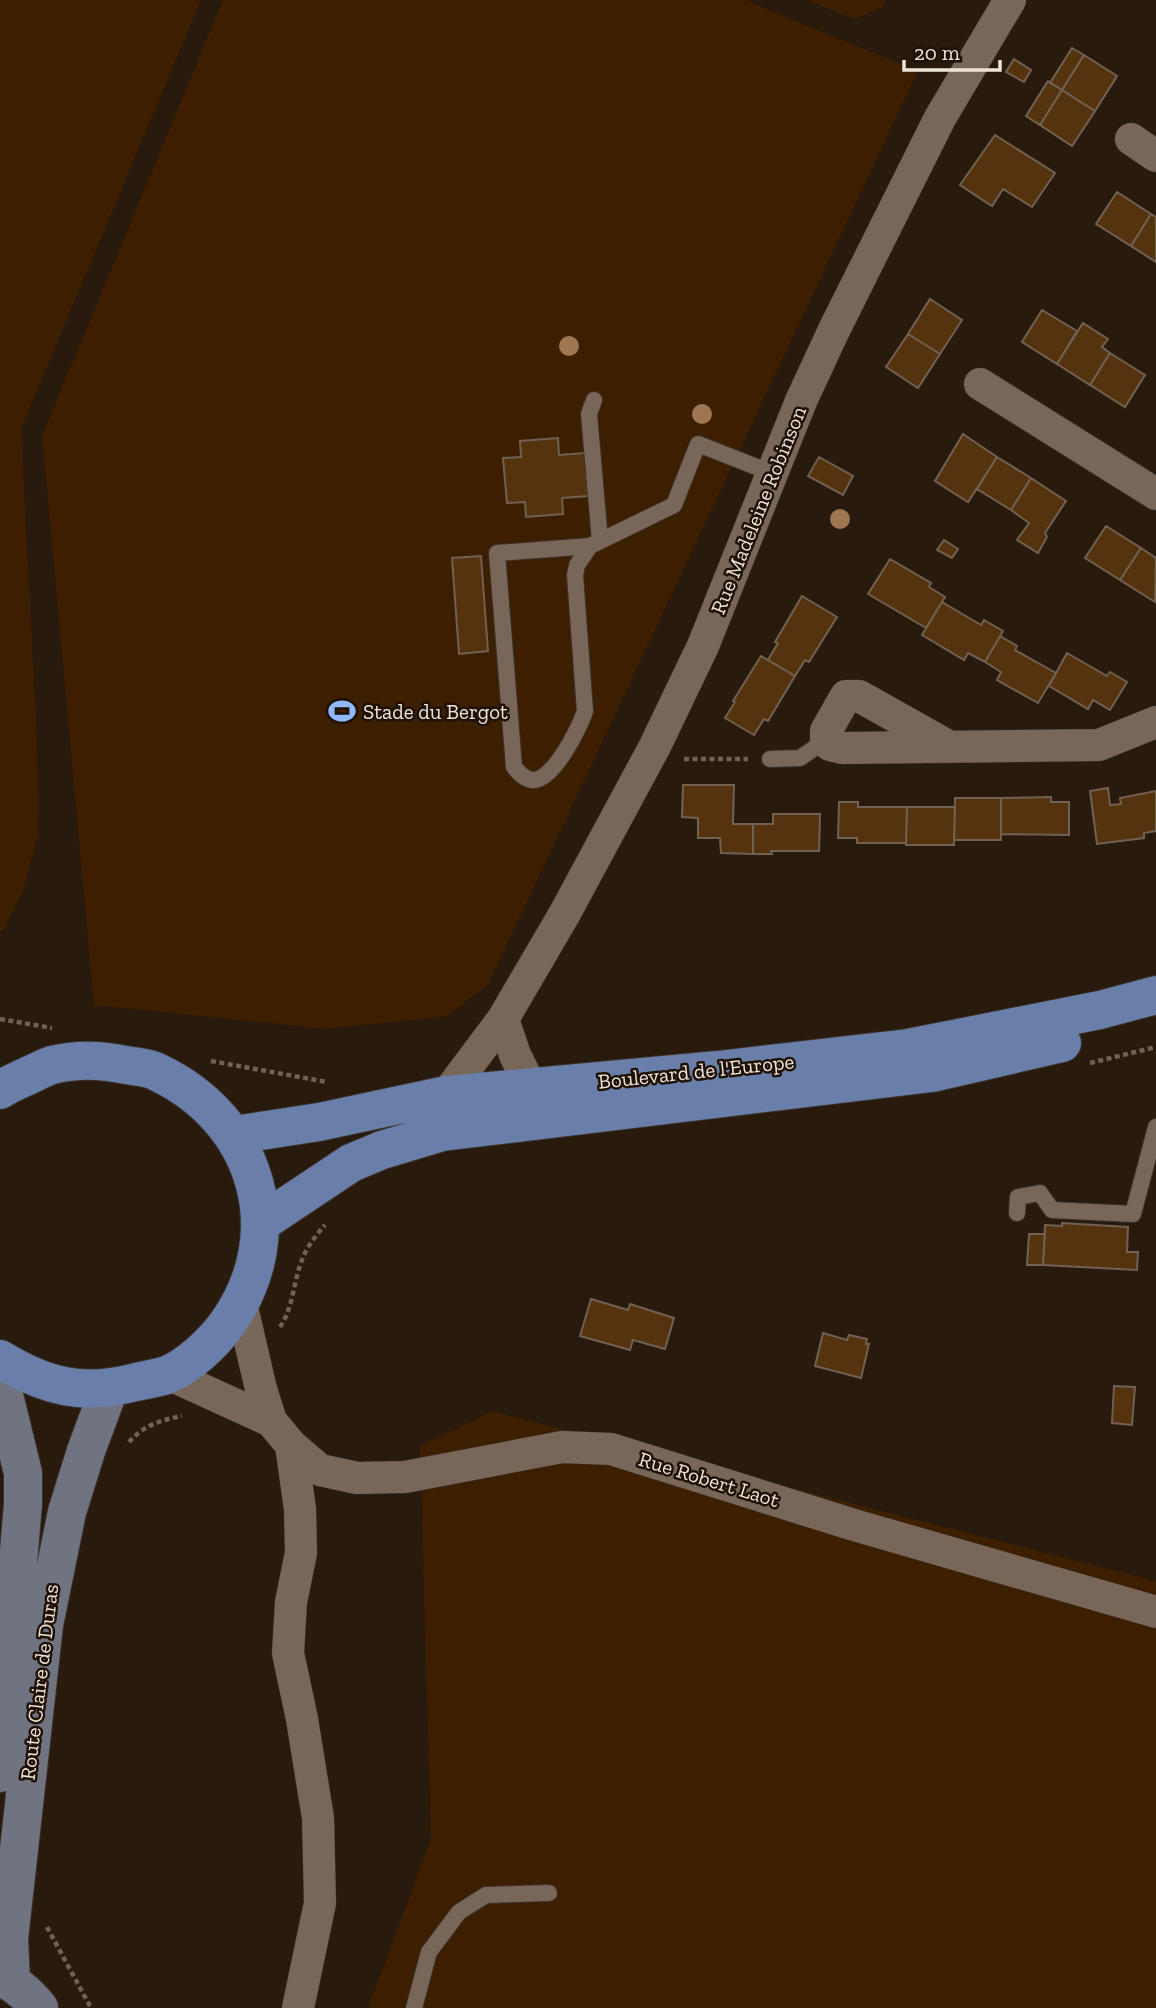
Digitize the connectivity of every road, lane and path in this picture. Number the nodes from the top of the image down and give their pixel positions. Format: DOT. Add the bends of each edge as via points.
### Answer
graph roads {
  1 [pos="1010,0"];
  2 [pos="980,384"];
  3 [pos="594,400"];
  4 [pos="772,473"];
  5 [pos="1156,494"];
  6 [pos="595,543"];
  7 [pos="1156,722"];
  8 [pos="826,740"];
  9 [pos="655,746"];
  10 [pos="948,746"];
  11 [pos="770,760"];
  12 [pos="1156,995"];
  13 [pos="503,1019"];
  14 [pos="1156,1022"];
  15 [pos="531,1087"];
  16 [pos="2,1088"];
  17 [pos="446,1096"];
  18 [pos="1156,1128"];
  19 [pos="234,1135"];
  20 [pos="1017,1213"];
  21 [pos="261,1223"];
  22 [pos="242,1303"];
  23 [pos="286,1319"];
  24 [pos="276,1334"];
  25 [pos="0,1359"];
  26 [pos="168,1374"];
  27 [pos="0,1378"];
  28 [pos="108,1389"];
  29 [pos="190,1415"];
  30 [pos="271,1421"];
  31 [pos="291,1445"];
  32 [pos="123,1447"];
  33 [pos="1156,1612"];
  34 [pos="0,1773"];
  35 [pos="549,1893"];
  36 [pos="44,1919"];
  37 [pos="6,1979"];
  38 [pos="39,2008"];
  39 [pos="91,2008"];
  40 [pos="298,2008"];
  41 [pos="414,2008"];
  1 -- 4 [label="street, Rue Madeleine Robinson" via="913,171 812,377"];
  2 -- 5 [label="street"];
  3 -- 6 [label="lane" via="589,414"];
  4 -- 6 [label="lane" via="698,444 674,505"];
  4 -- 9 [label="street, Rue Madeleine Robinson" via="703,646"];
  6 -- 6 [label="lane" via="577,565 575,575 585,710 553,769 532,780 514,767 497,553"];
  7 -- 10 [label="street" via="1099,745"];
  8 -- 10 [label="street" via="842,748"];
  8 -- 10 [label="street" via="826,731 846,696 852,695"];
  8 -- 11 [label="lane" via="800,758"];
  9 -- 11 [label="path" via="684,759"];
  9 -- 13 [label="street, Rue Madeleine Robinson"];
  12 -- 15 [label="main road, Boulevard de l'Europe" via="908,1048"];
  13 -- 15 [label="street"];
  13 -- 17 [label="street, Rue Madeleine Robinson"];
  14 -- 21 [label="main road, Boulevard de l'Europe" via="932,1073 442,1132 351,1163"];
  15 -- 17 [label="main road, Boulevard de l'Europe"];
  16 -- 19 [label="main road" via="52,1065 104,1060 155,1071 200,1097"];
  17 -- 19 [label="main road, Boulevard de l'Europe"];
  18 -- 20 [label="lane" via="1133,1214 1052,1210 1040,1193 1018,1197"];
  19 -- 21 [label="main road" via="254,1178"];
  21 -- 22 [label="main road" via="256,1264"];
  22 -- 26 [label="main road" via="218,1335"];
  22 -- 30 [label="street"];
  23 -- 24 [label="path"];
  25 -- 28 [label="main road" via="29,1376 68,1387"];
  26 -- 28 [label="main road"];
  26 -- 30 [label="street"];
  27 -- 34 [label="main road, Route Claire de Duras" via="23,1473"];
  28 -- 37 [label="main road, Route Claire de Duras" via="67,1513 44,1625"];
  29 -- 32 [label="path" via="163,1419 139,1430"];
  30 -- 31 [label="street, Rue Robert Laot"];
  31 -- 33 [label="street, Rue Robert Laot" via="320,1470 356,1478 405,1477 562,1447 611,1449"];
  31 -- 40 [label="street" via="301,1553 291,1602 288,1653 318,1818 320,1903"];
  35 -- 41 [label="lane" via="486,1895 459,1912 429,1952"];
  36 -- 39 [label="path"];
  37 -- 38 [label="main road"];
}
